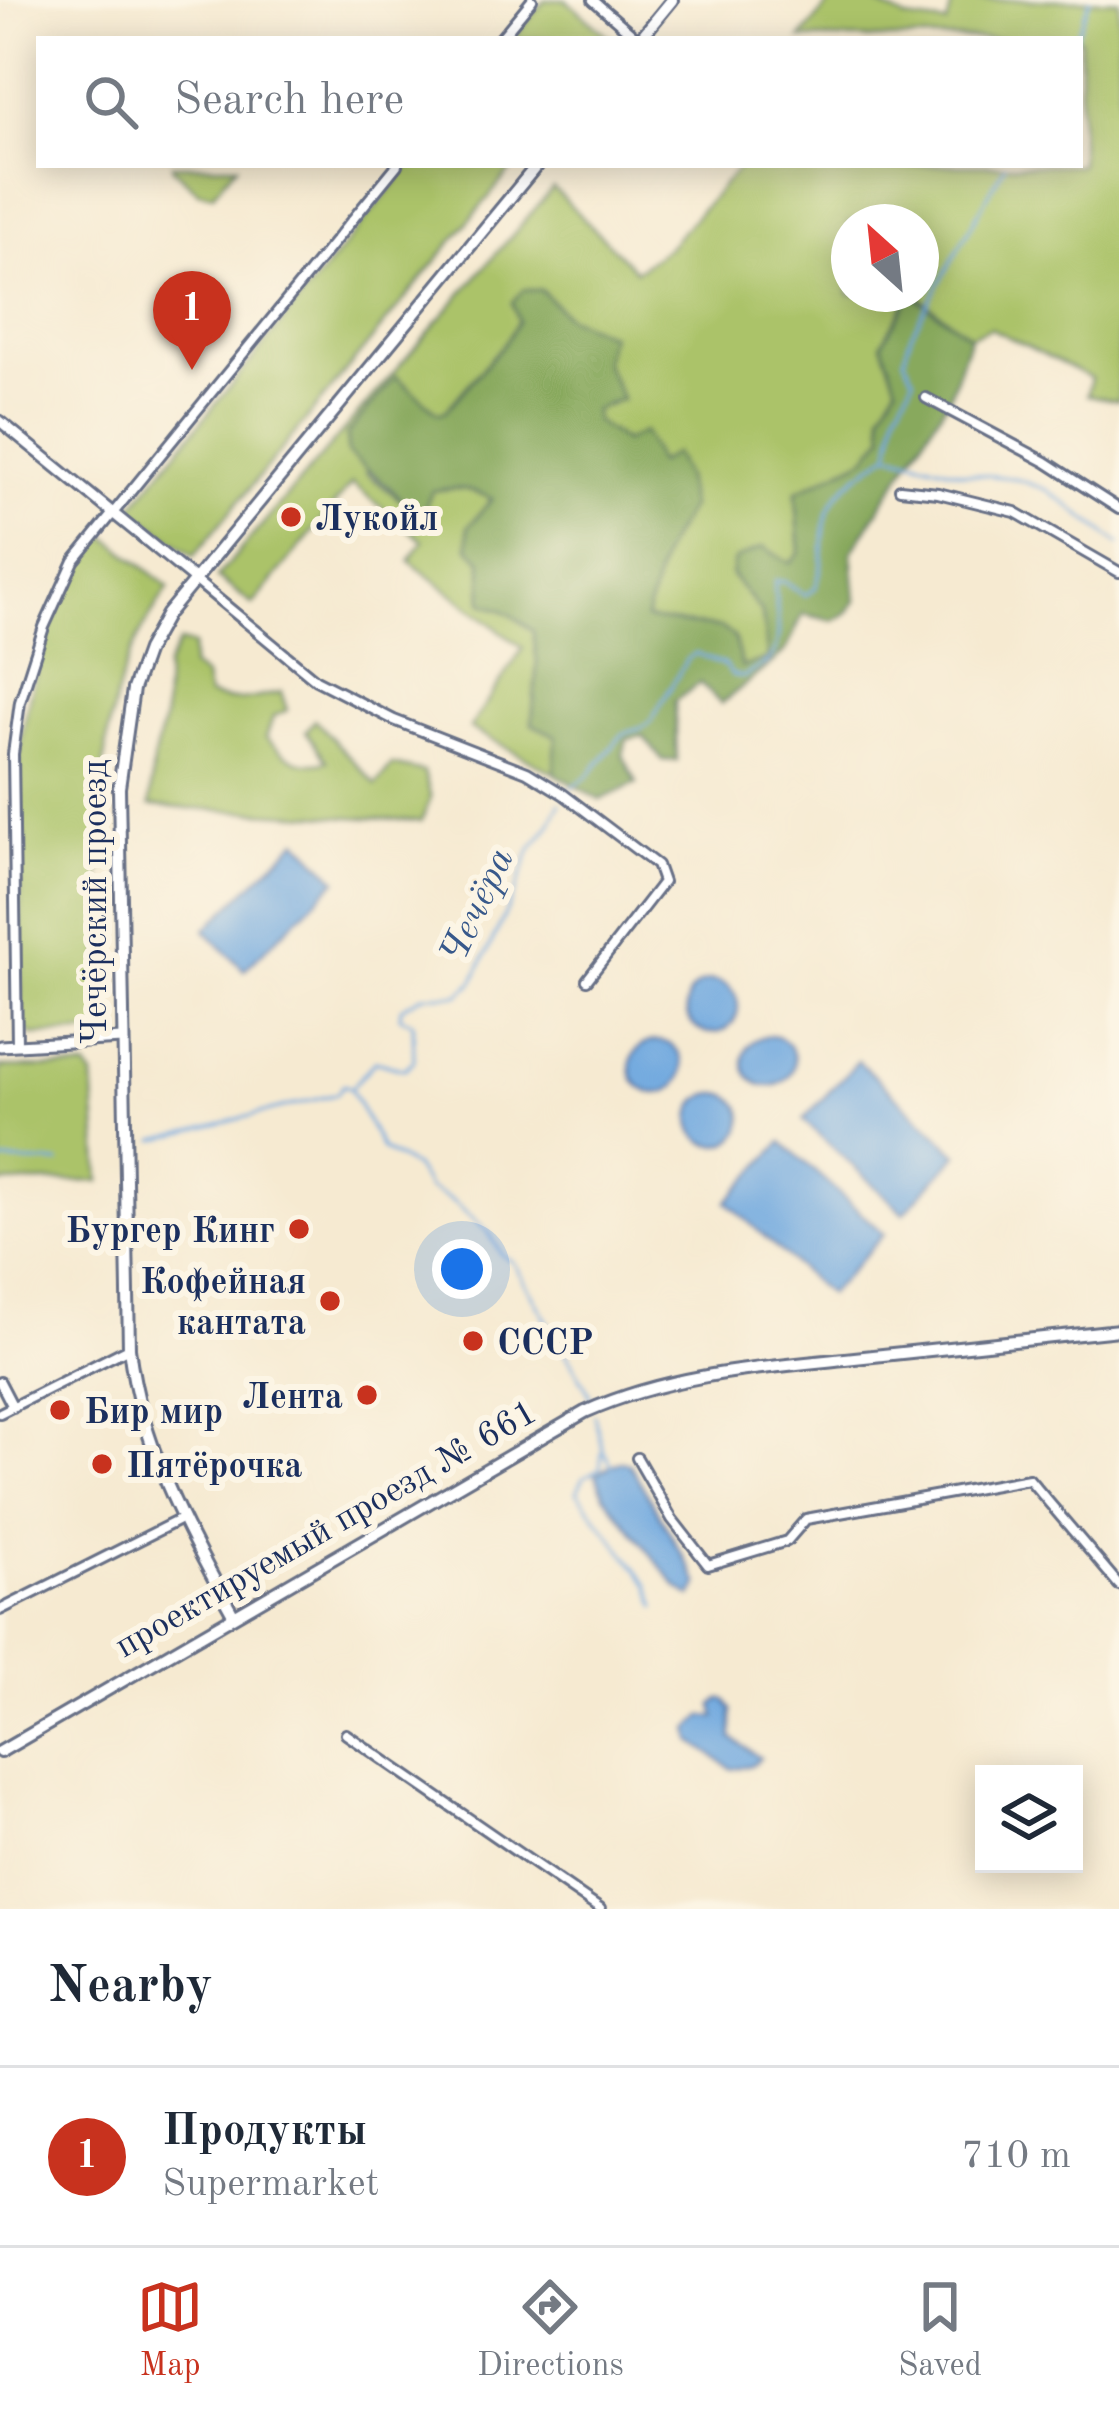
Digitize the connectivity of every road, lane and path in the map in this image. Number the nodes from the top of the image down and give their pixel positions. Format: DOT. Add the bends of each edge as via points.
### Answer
graph roads {
  1 [pos="532,0"];
  2 [pos="593,0"];
  3 [pos="672,0"];
  4 [pos="502,36"];
  5 [pos="635,36"];
  6 [pos="642,36"];
  7 [pos="395,168"];
  8 [pos="535,168"];
  9 [pos="926,398"];
  10 [pos="0,422"];
  11 [pos="900,489"];
  12 [pos="1119,509"];
  13 [pos="112,513"];
  14 [pos="1119,572"];
  15 [pos="195,580"];
  16 [pos="587,980"];
  17 [pos="122,1039"];
  18 [pos="0,1046"];
  19 [pos="17,1046"];
  20 [pos="1119,1330"];
  21 [pos="129,1348"];
  22 [pos="0,1382"];
  23 [pos="13,1407"];
  24 [pos="0,1413"];
  25 [pos="638,1458"];
  26 [pos="183,1518"];
  27 [pos="1119,1585"];
  28 [pos="0,1610"];
  29 [pos="233,1614"];
  30 [pos="346,1734"];
  31 [pos="0,1752"];
  32 [pos="599,1909"];
  1 -- 4 [label="street"];
  2 -- 5 [label="street"];
  3 -- 6 [label="main road"];
  7 -- 13 [label="street"];
  8 -- 15 [label="main road, Чечёрский проезд"];
  9 -- 12 [label="street"];
  10 -- 13 [label="street"];
  11 -- 14 [label="street" via="1015,512"];
  13 -- 15 [label="street"];
  13 -- 19 [label="street" via="74,561 20,702 12,782"];
  15 -- 16 [label="street" via="316,680 516,767 657,865 663,882"];
  15 -- 17 [label="main road, Чечёрский проезд" via="151,641 128,719 119,788"];
  17 -- 19 [label="street"];
  17 -- 21 [label="main road, Чечёрский проезд"];
  18 -- 19 [label="street"];
  20 -- 29 [label="main road, проектируемый проезд № 661" via="652,1385 585,1412"];
  21 -- 23 [label="street"];
  21 -- 26 [label="main road, Чечёрский проезд" via="151,1446"];
  22 -- 23 [label="street"];
  23 -- 24 [label="street"];
  25 -- 27 [label="street" via="708,1565 787,1541 806,1519 1029,1479"];
  26 -- 28 [label="street"];
  26 -- 29 [label="main road, Чечёрский проезд"];
  29 -- 31 [label="main road, проектируемый проезд № 661"];
  30 -- 32 [label="street"];
}
